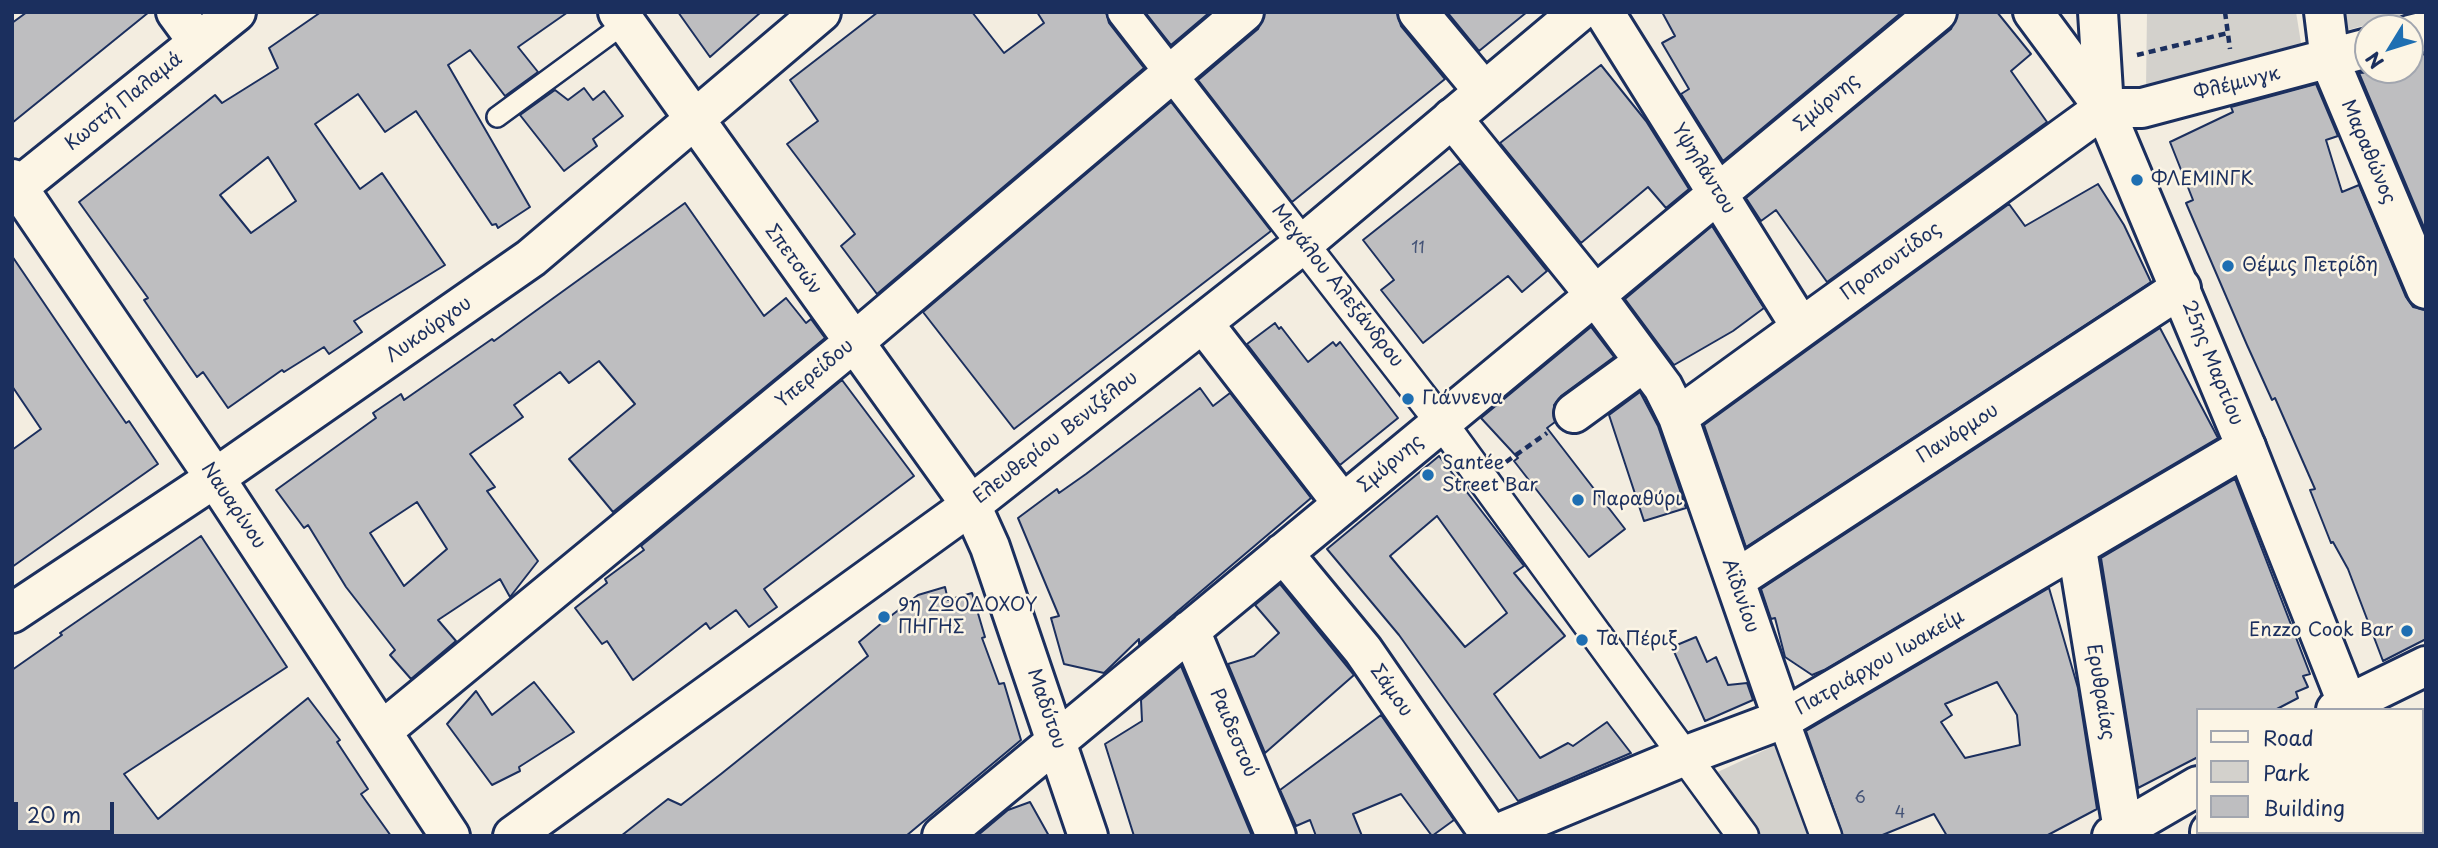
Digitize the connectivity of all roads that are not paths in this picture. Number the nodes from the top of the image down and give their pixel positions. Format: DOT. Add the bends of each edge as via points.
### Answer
graph roads {
  1 [pos="236,12"];
  2 [pos="821,12"];
  3 [pos="1123,12"];
  4 [pos="1244,12"];
  5 [pos="1418,12"];
  6 [pos="1579,12"];
  7 [pos="1605,12"];
  8 [pos="1937,12"];
  9 [pos="2033,12"];
  10 [pos="2098,12"];
  11 [pos="2324,12"];
  12 [pos="622,17"];
  13 [pos="188,27"];
  14 [pos="2354,53"];
  15 [pos="2330,61"];
  16 [pos="1170,73"];
  17 [pos="1483,90"];
  18 [pos="2104,108"];
  19 [pos="497,117"];
  20 [pos="1452,118"];
  21 [pos="693,120"];
  22 [pos="14,186"];
  23 [pos="1718,193"];
  24 [pos="1304,243"];
  25 [pos="2181,288"];
  26 [pos="2426,289"];
  27 [pos="1595,295"];
  28 [pos="1203,323"];
  29 [pos="1801,327"];
  30 [pos="853,343"];
  31 [pos="1644,362"];
  32 [pos="1574,414"];
  33 [pos="1678,417"];
  34 [pos="1441,422"];
  35 [pos="2246,447"];
  36 [pos="215,478"];
  37 [pos="1343,504"];
  38 [pos="971,505"];
  39 [pos="2077,548"];
  40 [pos="1283,553"];
  41 [pos="1735,580"];
  42 [pos="12,613"];
  43 [pos="1190,630"];
  44 [pos="2426,666"];
  45 [pos="2345,708"];
  46 [pos="1783,719"];
  47 [pos="382,731"];
  48 [pos="1057,740"];
  49 [pos="1687,755"];
  50 [pos="2196,793"];
  51 [pos="958,830"];
  52 [pos="2120,834"];
  53 [pos="450,836"];
  54 [pos="513,836"];
  55 [pos="1088,836"];
  56 [pos="1276,836"];
  57 [pos="1491,836"];
  58 [pos="1743,836"];
  59 [pos="1826,836"];
  1 -- 13 [label="street, Κωστή Παλαμά"];
  2 -- 21 [label="street, Λυκούργου"];
  3 -- 16 [label="street, Μεγάλου Αλεξάνδρου"];
  4 -- 16 [label="street, Υπερείδου"];
  5 -- 17 [label="street"];
  6 -- 17 [label="street, Ελευθερίου Βενιζέλου"];
  7 -- 23 [label="street, Υψηλάντου"];
  8 -- 23 [label="street, Σμύρνης"];
  9 -- 18 [label="street"];
  10 -- 18 [label="street, 25ης Μαρτίου"];
  11 -- 15 [label="street, Μαραθώνος"];
  12 -- 19 [label="lane"];
  12 -- 21 [label="street, Σπετσών"];
  13 -- 22 [label="street, Κωστή Παλαμά"];
  14 -- 15 [label="street, Φλέμινγκ"];
  15 -- 18 [label="street, Φλέμινγκ" via="2142,108"];
  15 -- 26 [label="street, Μαραθώνος"];
  16 -- 24 [label="street, Μεγάλου Αλεξάνδρου"];
  16 -- 30 [label="street, Υπερείδου"];
  17 -- 20 [label="street, Ελευθερίου Βενιζέλου"];
  18 -- 25 [label="street, 25ης Μαρτίου"];
  18 -- 29 [label="street, Προποντίδος"];
  20 -- 24 [label="street, Ελευθερίου Βενιζέλου"];
  20 -- 27 [label="street, Αϊδινίου"];
  21 -- 30 [label="street, Σπετσών"];
  21 -- 36 [label="street, Λυκούργου" via="531,258"];
  22 -- 36 [label="street, Ναυαρίνου"];
  23 -- 27 [label="street, Σμύρνης"];
  23 -- 29 [label="street, Υψηλάντου"];
  24 -- 28 [label="street, Ελευθερίου Βενιζέλου"];
  24 -- 34 [label="street, Μεγάλου Αλεξάνδρου"];
  25 -- 35 [label="street, 25ης Μαρτίου"];
  25 -- 41 [label="street, Πανόρμου"];
  27 -- 31 [label="street, Αϊδινίου"];
  27 -- 34 [label="street, Σμύρνης"];
  28 -- 37 [label="street"];
  28 -- 38 [label="street, Ελευθερίου Βενιζέλου"];
  29 -- 33 [label="street, Προποντίδος"];
  30 -- 38 [label="street, Σπετσών"];
  30 -- 47 [label="street, Υπερείδου"];
  31 -- 32 [label="street"];
  31 -- 33 [label="street, Αϊδινίου"];
  33 -- 41 [label="street, Αϊδινίου"];
  34 -- 37 [label="street, Σμύρνης"];
  34 -- 49 [label="street, Μεγάλου Αλεξάνδρου"];
  35 -- 39 [label="street, Πατριάρχου Ιωακείμ"];
  35 -- 45 [label="street, 25ης Μαρτίου"];
  36 -- 42 [label="street, Λυκούργου"];
  36 -- 47 [label="street, Ναυαρίνου"];
  37 -- 40 [label="street, Σμύρνης"];
  38 -- 48 [label="street, Μαδύτου"];
  38 -- 54 [label="street, Ελευθερίου Βενιζέλου"];
  39 -- 46 [label="street, Πατριάρχου Ιωακείμ"];
  39 -- 52 [label="street, Ερυθραίας"];
  40 -- 43 [label="street, Σμύρνης"];
  40 -- 57 [label="street, Σάμου" via="1363,650"];
  41 -- 46 [label="street, Αϊδινίου"];
  43 -- 48 [label="street, Σμύρνης"];
  43 -- 56 [label="street, Ραιδεστού"];
  44 -- 45 [label="street"];
  46 -- 49 [label="street, Πατριάρχου Ιωακείμ"];
  46 -- 59 [label="street, Αϊδινίου"];
  47 -- 53 [label="street, Ναυαρίνου"];
  48 -- 51 [label="street, Σμύρνης"];
  48 -- 55 [label="street, Μαδύτου"];
  49 -- 57 [label="street, Πατριάρχου Ιωακείμ"];
  49 -- 58 [label="street, Μεγάλου Αλεξάνδρου"];
  50 -- 52 [label="street"];
}
